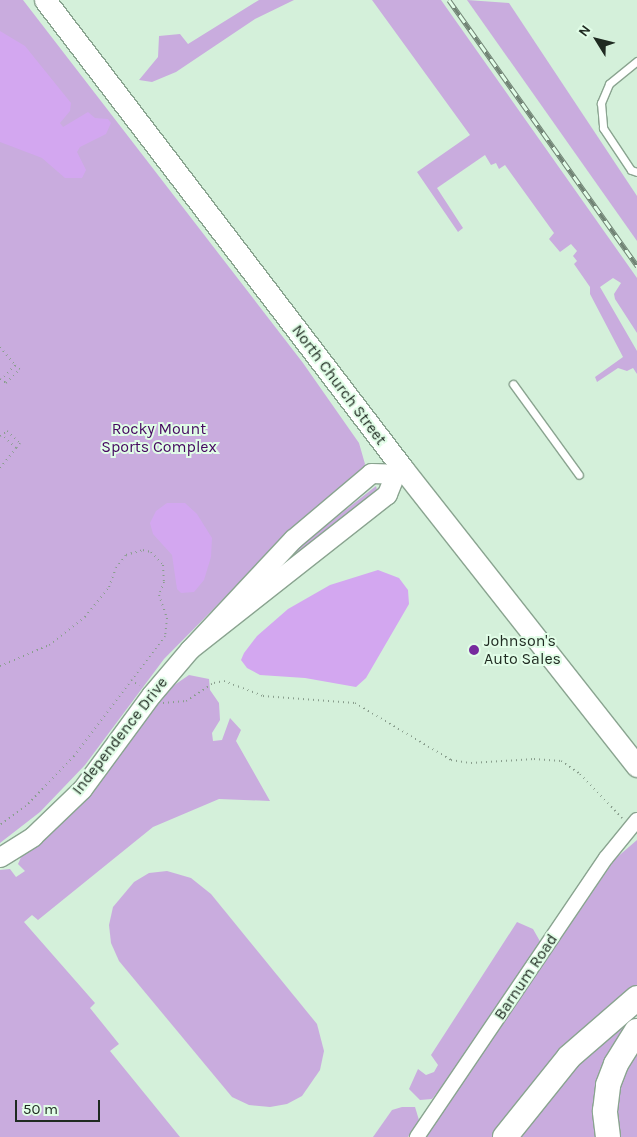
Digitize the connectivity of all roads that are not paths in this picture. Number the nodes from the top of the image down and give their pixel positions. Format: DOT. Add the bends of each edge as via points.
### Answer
graph roads {
  1 [pos="45,0"];
  2 [pos="637,61"];
  3 [pos="637,172"];
  4 [pos="513,384"];
  5 [pos="399,472"];
  6 [pos="579,475"];
  7 [pos="190,649"];
  8 [pos="637,766"];
  9 [pos="637,820"];
  10 [pos="0,857"];
  11 [pos="637,998"];
  12 [pos="637,1031"];
  13 [pos="417,1137"];
  14 [pos="505,1137"];
  15 [pos="608,1137"];
  1 -- 5 [label="main road, North Church Street"];
  2 -- 3 [label="lane" via="608,84 601,103 603,128 631,170"];
  4 -- 6 [label="lane"];
  5 -- 7 [label="street" via="387,494"];
  5 -- 7 [label="street" via="371,473 293,539"];
  5 -- 8 [label="main road, North Church Street"];
  7 -- 10 [label="street, Independence Drive" via="151,695 82,789 33,836"];
  9 -- 13 [label="street, Barnum Road" via="606,858"];
  11 -- 14 [label="highway" via="569,1057"];
  12 -- 15 [label="highway" via="616,1064 608,1086 605,1111"];
}
